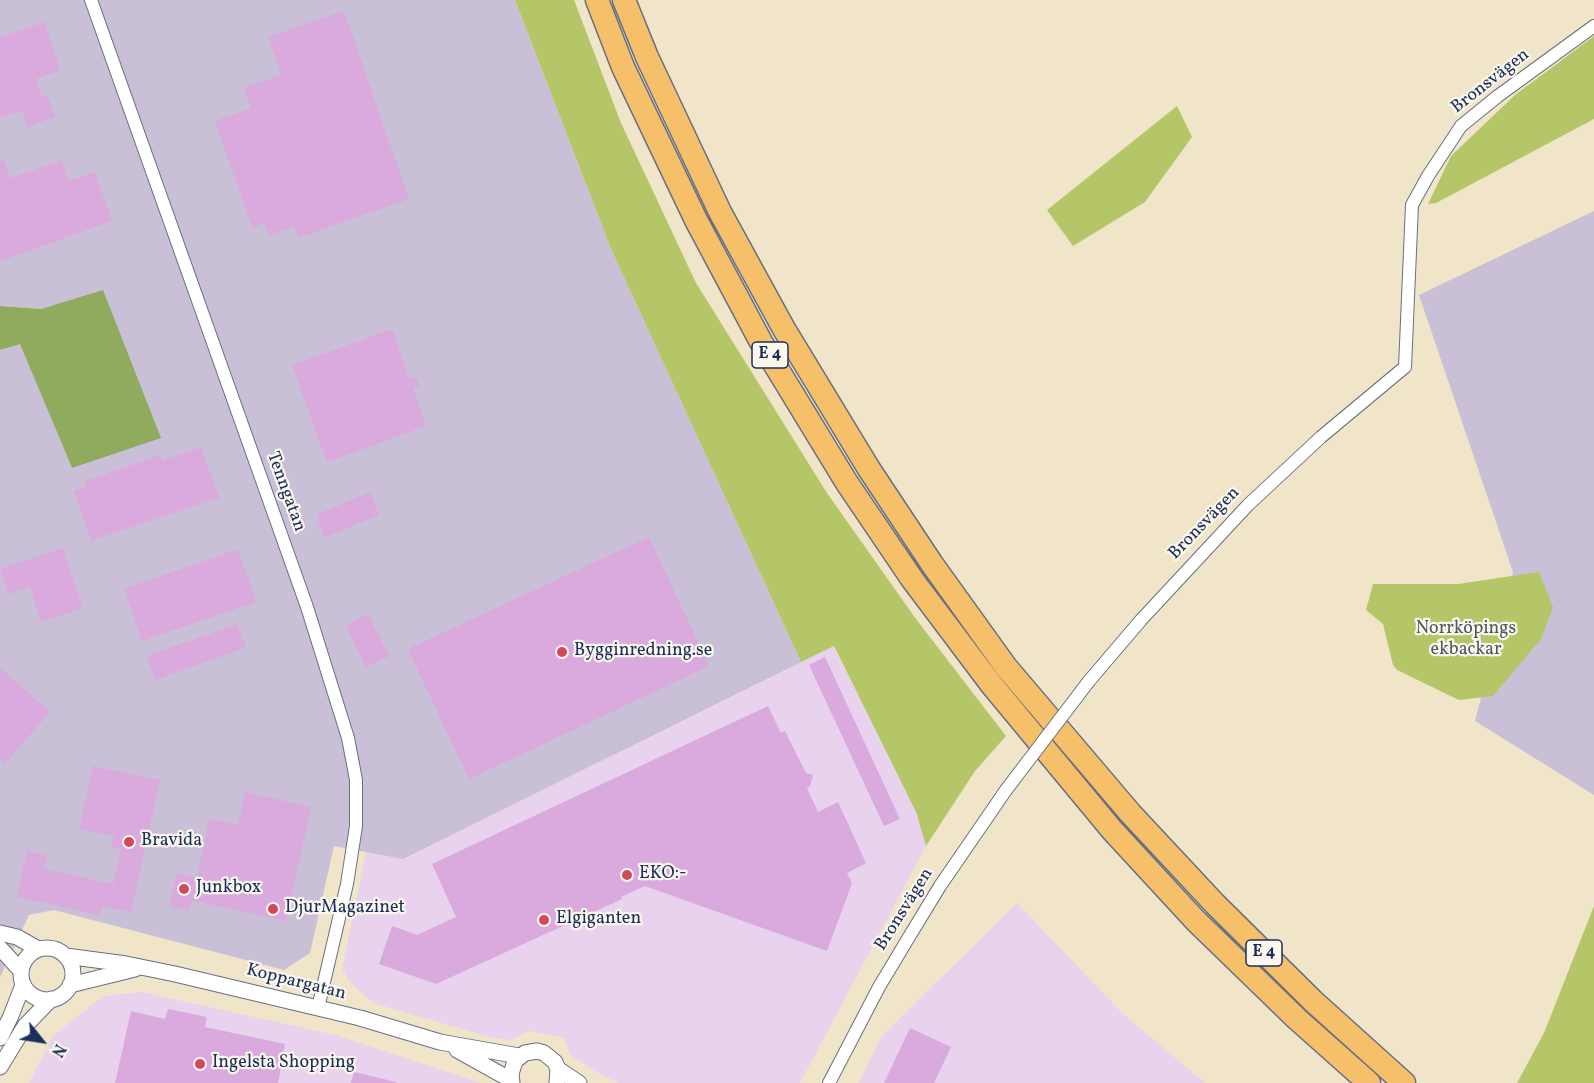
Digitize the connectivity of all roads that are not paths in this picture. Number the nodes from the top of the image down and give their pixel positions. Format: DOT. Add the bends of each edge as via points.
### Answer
graph roads {
  1 [pos="91,0"];
  2 [pos="597,0"];
  3 [pos="624,0"];
  4 [pos="1594,26"];
  5 [pos="0,933"];
  6 [pos="0,948"];
  7 [pos="38,949"];
  8 [pos="66,956"];
  9 [pos="141,968"];
  10 [pos="22,978"];
  11 [pos="70,985"];
  12 [pos="51,999"];
  13 [pos="318,1008"];
  14 [pos="0,1038"];
  15 [pos="441,1042"];
  16 [pos="519,1056"];
  17 [pos="0,1067"];
  18 [pos="557,1076"];
  19 [pos="512,1082"];
  20 [pos="579,1083"];
  21 [pos="829,1083"];
  22 [pos="1369,1083"];
  23 [pos="1404,1083"];
  1 -- 13 [label="street, Tenngatan" via="307,607 348,738 356,780 357,826"];
  2 -- 22 [label="highway, E 4" via="623,68 696,220 762,342 847,483 912,579 991,684 1112,830 1196,921"];
  3 -- 23 [label="highway, E 4" via="720,212 784,329 875,478 1006,667 1131,814 1215,904 1313,1001"];
  4 -- 21 [label="street, Bronsvägen, bridge" via="1461,126 1412,206 1405,367 1248,505 1089,681 1006,790 940,886 879,987"];
  5 -- 7 [label="street"];
  6 -- 10 [label="street"];
  7 -- 8 [label="street" via="53,949"];
  7 -- 10 [label="street" via="24,962"];
  8 -- 9 [label="street, Koppargatan"];
  8 -- 11 [label="street" via="72,967"];
  9 -- 11 [label="street, Koppargatan"];
  9 -- 13 [label="street, Koppargatan"];
  10 -- 12 [label="street" via="35,997"];
  10 -- 14 [label="street"];
  11 -- 12 [label="street"];
  12 -- 17 [label="street" via="25,1026"];
  13 -- 15 [label="street, Koppargatan"];
  15 -- 16 [label="street, Koppargatan"];
  15 -- 19 [label="street, Koppargatan"];
  16 -- 18 [label="street, Koppargatan" via="530,1051 544,1053 555,1062"];
  16 -- 19 [label="street" via="512,1067"];
  18 -- 20 [label="street"];
}
